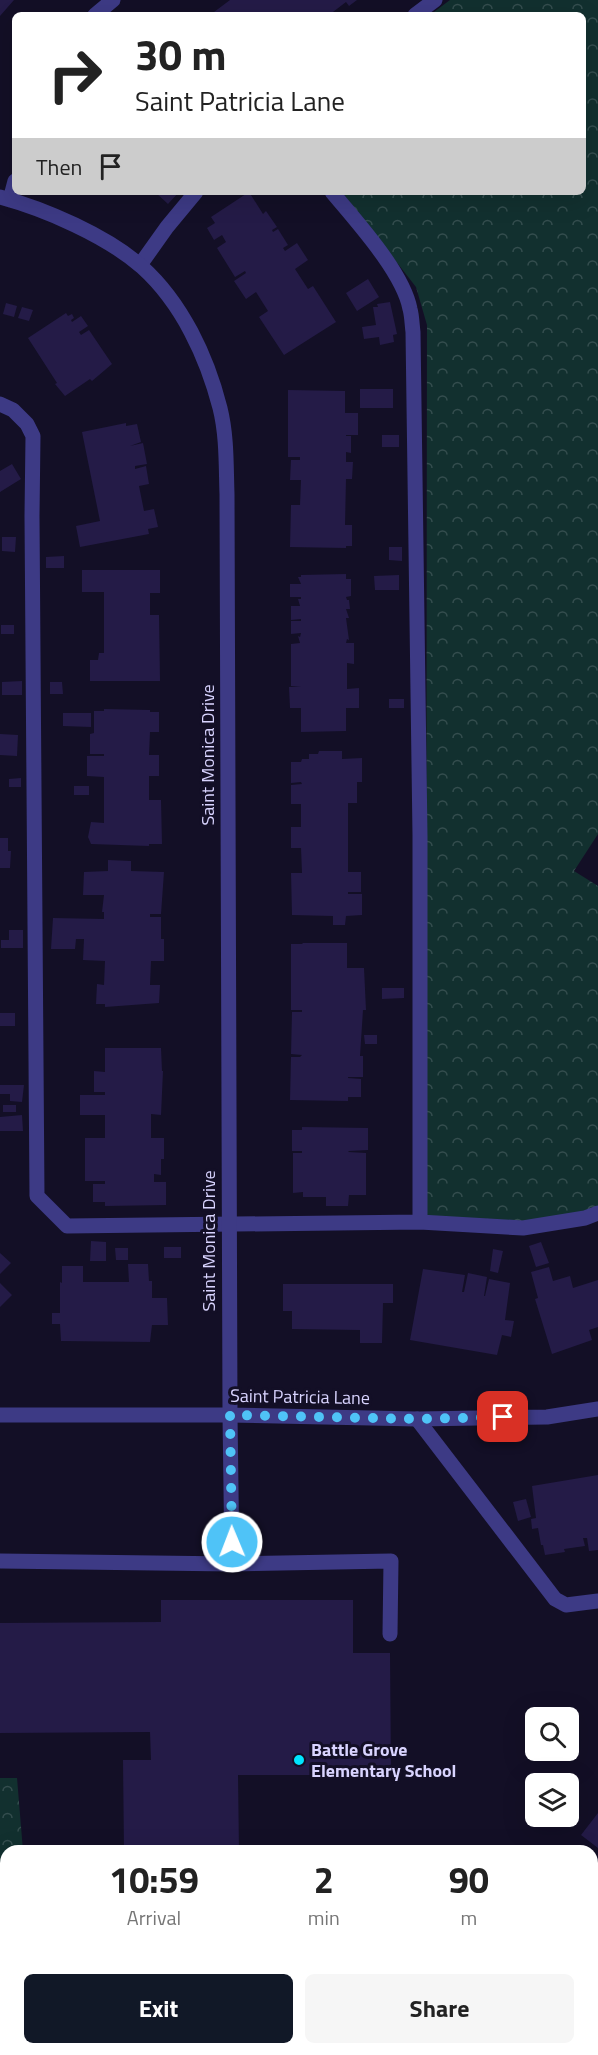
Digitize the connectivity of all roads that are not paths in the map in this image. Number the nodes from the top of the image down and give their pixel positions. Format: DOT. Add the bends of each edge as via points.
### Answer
graph roads {
  1 [pos="113,0"];
  2 [pos="435,0"];
  3 [pos="99,12"];
  4 [pos="419,12"];
  5 [pos="12,186"];
  6 [pos="194,195"];
  7 [pos="334,195"];
  8 [pos="3,199"];
  9 [pos="140,265"];
  10 [pos="0,404"];
  11 [pos="598,1213"];
  12 [pos="420,1222"];
  13 [pos="229,1226"];
  14 [pos="598,1409"];
  15 [pos="0,1414"];
  16 [pos="230,1415"];
  17 [pos="417,1419"];
  18 [pos="0,1562"];
  19 [pos="232,1564"];
  20 [pos="598,1601"];
  21 [pos="390,1634"];
  1 -- 3 [label="street"];
  2 -- 4 [label="street"];
  5 -- 8 [label="street"];
  6 -- 9 [label="street"];
  7 -- 12 [label="street" via="381,253 401,286 410,307 413,332 420,836"];
  8 -- 9 [label="street, Saint Monica Drive" via="65,220"];
  9 -- 13 [label="street, Saint Monica Drive" via="169,297 200,348 220,410 225,441"];
  10 -- 13 [label="street" via="13,410 33,436 37,1196 67,1226"];
  11 -- 12 [label="street" via="523,1228"];
  12 -- 13 [label="street"];
  13 -- 16 [label="street, Saint Monica Drive"];
  14 -- 17 [label="street, Saint Patricia Lane" via="547,1417"];
  15 -- 16 [label="street, Saint Patricia Lane"];
  16 -- 17 [label="street, Saint Patricia Lane"];
  16 -- 19 [label="street, Saint Monica Drive"];
  17 -- 20 [label="street" via="555,1599 567,1605"];
  18 -- 19 [label="street"];
  19 -- 21 [label="street" via="391,1561"];
}
